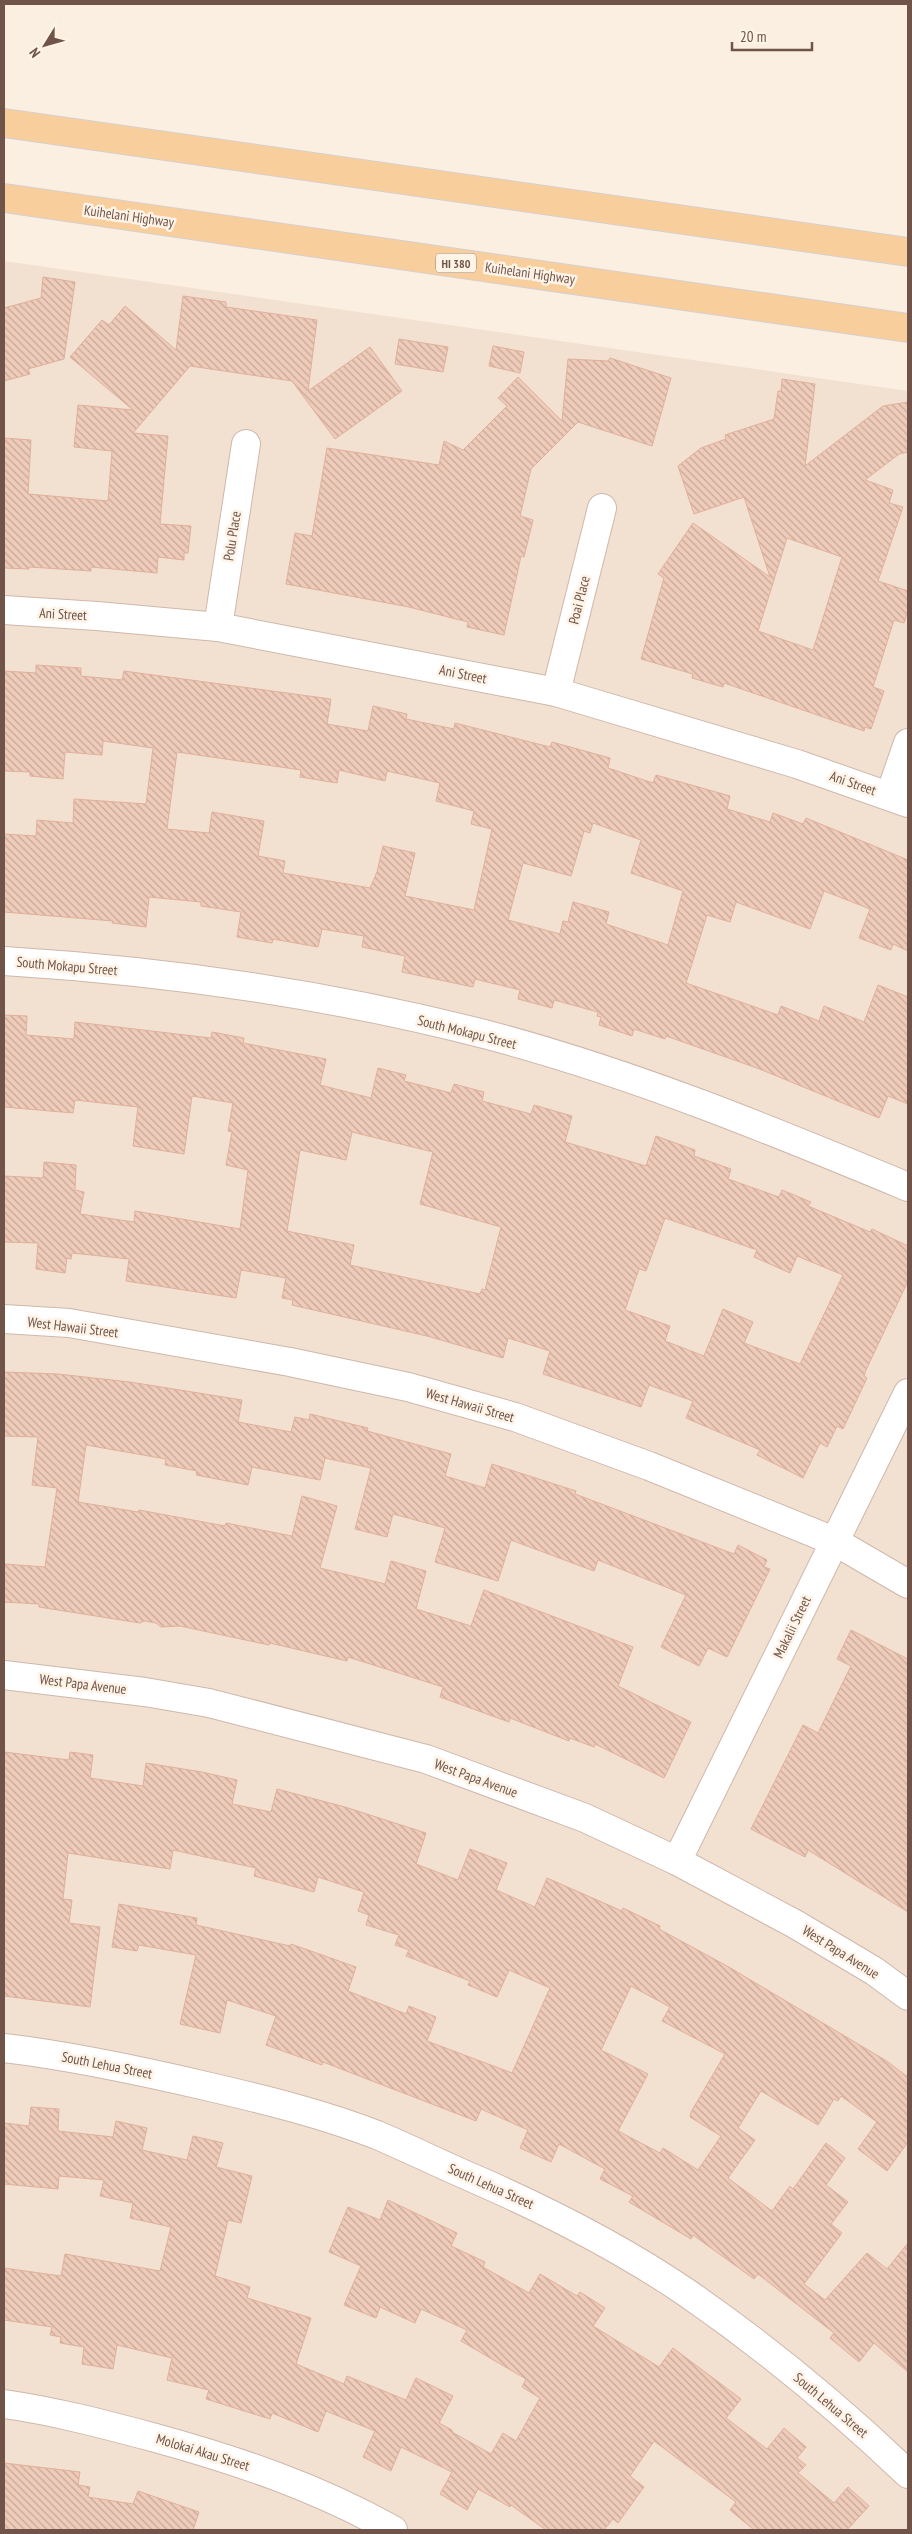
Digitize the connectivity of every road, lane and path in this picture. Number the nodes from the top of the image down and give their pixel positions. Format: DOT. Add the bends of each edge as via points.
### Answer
graph roads {
  1 [pos="4,123"];
  2 [pos="4,198"];
  3 [pos="908,252"];
  4 [pos="908,328"];
  5 [pos="246,444"];
  6 [pos="602,508"];
  7 [pos="4,610"];
  8 [pos="218,627"];
  9 [pos="556,692"];
  10 [pos="908,743"];
  11 [pos="899,799"];
  12 [pos="4,961"];
  13 [pos="908,1187"];
  14 [pos="4,1320"];
  15 [pos="908,1394"];
  16 [pos="834,1541"];
  17 [pos="908,1584"];
  18 [pos="4,1675"];
  19 [pos="678,1861"];
  20 [pos="908,1996"];
  21 [pos="4,2048"];
  22 [pos="4,2404"];
  23 [pos="908,2474"];
  24 [pos="393,2530"];
  1 -- 3 [label="main road"];
  2 -- 4 [label="main road, Kuihelani Highway / HI 380"];
  5 -- 8 [label="street, Polu Place"];
  6 -- 9 [label="street, Poai Place"];
  7 -- 8 [label="street, Ani Street"];
  8 -- 9 [label="street, Ani Street"];
  9 -- 11 [label="street, Ani Street" via="797,764"];
  10 -- 11 [label="street"];
  12 -- 13 [label="street, South Mokapu Street" via="69,965 300,995 487,1035 756,1124"];
  14 -- 16 [label="street, West Hawaii Street" via="69,1323 290,1362 408,1387 515,1417 649,1466"];
  15 -- 16 [label="street, Makalii Street"];
  16 -- 17 [label="street, West Hawaii Street"];
  16 -- 19 [label="street, Makalii Street"];
  18 -- 19 [label="street, West Papa Avenue" via="208,1703 426,1759 585,1818"];
  19 -- 20 [label="street, West Papa Avenue" via="795,1924 874,1971"];
  21 -- 23 [label="street, South Lehua Street" via="139,2070 292,2106 376,2135 536,2206 602,2241 684,2292 763,2348 864,2432"];
  22 -- 24 [label="street, Molokai Akau Street" via="107,2424 236,2461 357,2510"];
}
